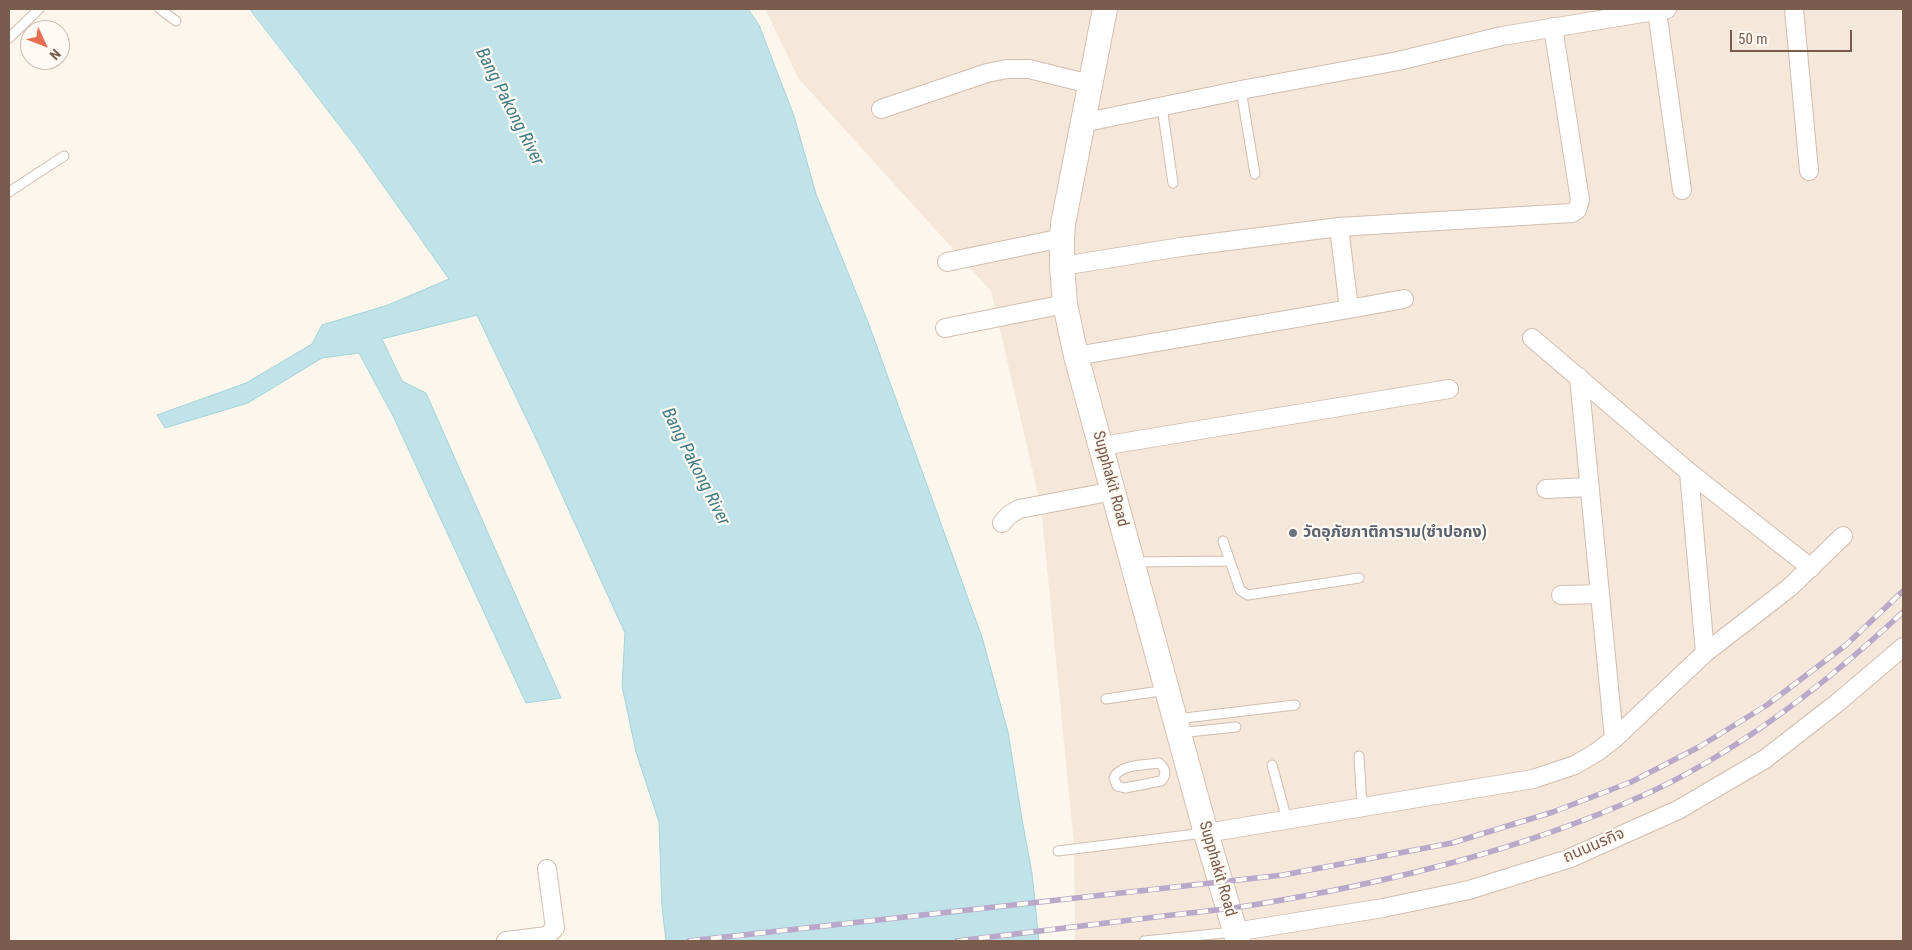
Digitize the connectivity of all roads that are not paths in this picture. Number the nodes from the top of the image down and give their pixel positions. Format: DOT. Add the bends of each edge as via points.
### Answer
graph roads {
  1 [pos="39,9"];
  2 [pos="160,9"];
  3 [pos="1104,9"];
  4 [pos="1794,9"];
  5 [pos="1662,10"];
  6 [pos="1613,14"];
  7 [pos="176,22"];
  8 [pos="1553,27"];
  9 [pos="9,38"];
  10 [pos="1090,84"];
  11 [pos="1241,90"];
  12 [pos="1162,107"];
  13 [pos="881,109"];
  14 [pos="1082,123"];
  15 [pos="64,156"];
  16 [pos="1809,171"];
  17 [pos="1256,174"];
  18 [pos="1173,183"];
  19 [pos="1682,190"];
  20 [pos="9,192"];
  21 [pos="1339,227"];
  22 [pos="1062,238"];
  23 [pos="947,262"];
  24 [pos="1062,266"];
  25 [pos="1404,298"];
  26 [pos="1065,304"];
  27 [pos="1348,309"];
  28 [pos="945,328"];
  29 [pos="1532,338"];
  30 [pos="1076,356"];
  31 [pos="1579,377"];
  32 [pos="1449,389"];
  33 [pos="1102,446"];
  34 [pos="1689,472"];
  35 [pos="1590,487"];
  36 [pos="1546,489"];
  37 [pos="1114,491"];
  38 [pos="1002,523"];
  39 [pos="1843,536"];
  40 [pos="1223,541"];
  41 [pos="1151,561"];
  42 [pos="1229,561"];
  43 [pos="1811,568"];
  44 [pos="1359,578"];
  45 [pos="1600,594"];
  46 [pos="1561,595"];
  47 [pos="1903,647"];
  48 [pos="1704,653"];
  49 [pos="1167,690"];
  50 [pos="1106,699"];
  51 [pos="1295,705"];
  52 [pos="1177,726"];
  53 [pos="1236,727"];
  54 [pos="1614,740"];
  55 [pos="1359,756"];
  56 [pos="1272,765"];
  57 [pos="1177,771"];
  58 [pos="1362,807"];
  59 [pos="1287,820"];
  60 [pos="1206,833"];
  61 [pos="1058,851"];
  62 [pos="547,869"];
  63 [pos="1237,937"];
  64 [pos="506,941"];
  65 [pos="1144,941"];
  1 -- 9 [label="lane"];
  2 -- 7 [label="lane"];
  3 -- 10 [label="main road, Supphakit Road"];
  4 -- 16 [label="street"];
  5 -- 6 [label="street"];
  5 -- 19 [label="street"];
  6 -- 8 [label="street"];
  8 -- 11 [label="street"];
  8 -- 21 [label="street" via="1580,200 1577,210 1572,213"];
  10 -- 13 [label="street" via="1029,68 1007,69"];
  10 -- 14 [label="main road, Supphakit Road"];
  11 -- 12 [label="street"];
  11 -- 17 [label="lane"];
  12 -- 14 [label="street"];
  12 -- 18 [label="lane"];
  14 -- 22 [label="main road, Supphakit Road"];
  15 -- 20 [label="lane"];
  21 -- 24 [label="street"];
  21 -- 27 [label="street"];
  22 -- 23 [label="street"];
  22 -- 24 [label="main road, Supphakit Road"];
  24 -- 26 [label="main road, Supphakit Road"];
  25 -- 27 [label="street"];
  26 -- 28 [label="street"];
  26 -- 30 [label="main road, Supphakit Road"];
  27 -- 30 [label="street"];
  29 -- 31 [label="street"];
  30 -- 33 [label="main road, Supphakit Road"];
  31 -- 34 [label="street"];
  31 -- 35 [label="street"];
  32 -- 33 [label="street"];
  33 -- 37 [label="main road, Supphakit Road"];
  34 -- 43 [label="street"];
  34 -- 48 [label="street"];
  35 -- 36 [label="street"];
  35 -- 45 [label="street"];
  37 -- 38 [label="street" via="1019,508"];
  37 -- 41 [label="main road, Supphakit Road"];
  39 -- 43 [label="street"];
  40 -- 42 [label="lane"];
  41 -- 42 [label="lane"];
  41 -- 49 [label="main road, Supphakit Road"];
  42 -- 44 [label="lane" via="1240,590 1248,595"];
  43 -- 48 [label="street" via="1761,611"];
  45 -- 46 [label="street"];
  45 -- 54 [label="street"];
  47 -- 63 [label="street, ถนนนรกิจ" via="1765,759 1678,810 1568,859 1469,890"];
  48 -- 54 [label="street"];
  49 -- 50 [label="lane"];
  49 -- 52 [label="main road, Supphakit Road"];
  51 -- 52 [label="lane"];
  52 -- 53 [label="lane"];
  52 -- 57 [label="main road, Supphakit Road"];
  54 -- 58 [label="street" via="1575,764 1533,780"];
  55 -- 58 [label="lane"];
  56 -- 59 [label="lane"];
  57 -- 57 [label="lane" via="1159,763 1122,769 1114,778 1117,786 1125,788 1161,781"];
  57 -- 60 [label="main road, Supphakit Road"];
  58 -- 59 [label="street"];
  59 -- 60 [label="street"];
  60 -- 61 [label="lane"];
  60 -- 63 [label="main road, Supphakit Road"];
  62 -- 64 [label="street" via="555,928 547,936"];
  63 -- 65 [label="lane"];
}
